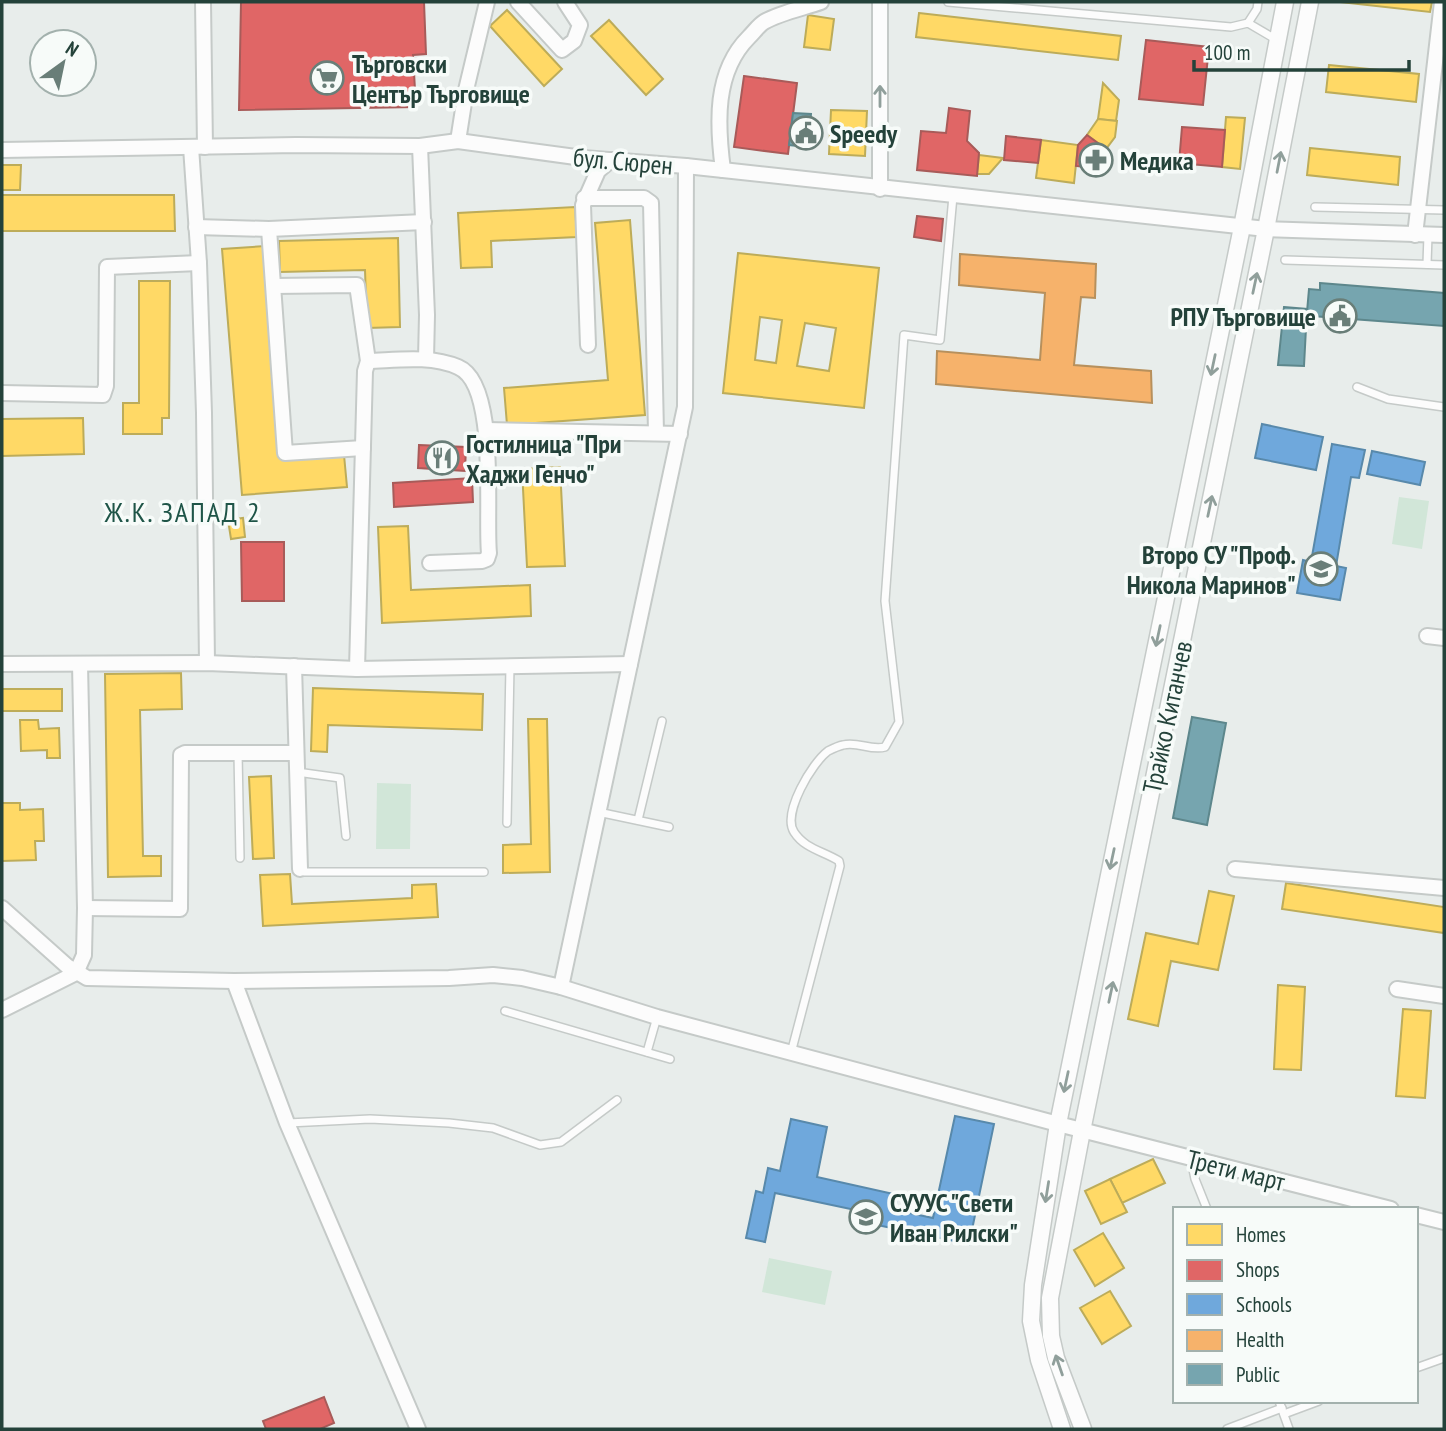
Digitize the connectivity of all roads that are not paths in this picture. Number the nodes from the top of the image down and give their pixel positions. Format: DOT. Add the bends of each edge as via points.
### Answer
graph roads {
  1 [pos="203,2"];
  2 [pos="487,2"];
  3 [pos="518,2"];
  4 [pos="565,2"];
  5 [pos="821,2"];
  6 [pos="880,2"];
  7 [pos="948,2"];
  8 [pos="1258,2"];
  9 [pos="1285,2"];
  10 [pos="1310,2"];
  11 [pos="1442,2"];
  12 [pos="1248,23"];
  13 [pos="1278,41"];
  14 [pos="458,141"];
  15 [pos="420,146"];
  16 [pos="198,147"];
  17 [pos="2,150"];
  18 [pos="611,160"];
  19 [pos="686,166"];
  20 [pos="723,170"];
  21 [pos="880,189"];
  22 [pos="953,196"];
  23 [pos="584,198"];
  24 [pos="1315,207"];
  25 [pos="1418,209"];
  26 [pos="1444,210"];
  27 [pos="424,222"];
  28 [pos="196,226"];
  29 [pos="1242,226"];
  30 [pos="269,229"];
  31 [pos="1266,229"];
  32 [pos="1422,235"];
  33 [pos="1444,236"];
  34 [pos="1285,260"];
  35 [pos="199,263"];
  36 [pos="1427,264"];
  37 [pos="1444,265"];
  38 [pos="274,286"];
  39 [pos="587,345"];
  40 [pos="426,359"];
  41 [pos="368,361"];
  42 [pos="1357,387"];
  43 [pos="2,393"];
  44 [pos="1444,407"];
  45 [pos="487,430"];
  46 [pos="656,432"];
  47 [pos="680,434"];
  48 [pos="363,448"];
  49 [pos="430,563"];
  50 [pos="1427,636"];
  51 [pos="1444,638"];
  52 [pos="207,663"];
  53 [pos="2,664"];
  54 [pos="80,664"];
  55 [pos="630,664"];
  56 [pos="294,666"];
  57 [pos="510,666"];
  58 [pos="357,669"];
  59 [pos="662,721"];
  60 [pos="238,752"];
  61 [pos="296,754"];
  62 [pos="296,772"];
  63 [pos="596,811"];
  64 [pos="638,820"];
  65 [pos="507,823"];
  66 [pos="670,827"];
  67 [pos="346,836"];
  68 [pos="240,858"];
  69 [pos="300,869"];
  70 [pos="1235,869"];
  71 [pos="484,872"];
  72 [pos="1444,888"];
  73 [pos="2,908"];
  74 [pos="85,908"];
  75 [pos="76,972"];
  76 [pos="234,981"];
  77 [pos="561,987"];
  78 [pos="1397,989"];
  79 [pos="1444,996"];
  80 [pos="2,1010"];
  81 [pos="505,1011"];
  82 [pos="657,1017"];
  83 [pos="647,1052"];
  84 [pos="791,1052"];
  85 [pos="670,1059"];
  86 [pos="617,1100"];
  87 [pos="287,1123"];
  88 [pos="1058,1124"];
  89 [pos="1082,1131"];
  90 [pos="1191,1158"];
  91 [pos="1206,1207"];
  92 [pos="1383,1207"];
  93 [pos="1418,1216"];
  94 [pos="1444,1222"];
  95 [pos="1444,1358"];
  96 [pos="1418,1367"];
  97 [pos="1308,1403"];
  98 [pos="1282,1408"];
  99 [pos="418,1429"];
  100 [pos="1062,1429"];
  101 [pos="1083,1429"];
  102 [pos="1227,1429"];
  103 [pos="1289,1429"];
  1 -- 16 [label="street"];
  2 -- 14 [label="street"];
  3 -- 4 [label="street" via="562,50 574,41 580,25"];
  5 -- 20 [label="street" via="764,22 737,50 725,75 719,111"];
  21 -- 6 [label="street, one-way"];
  7 -- 12 [label="lane" via="1231,27"];
  8 -- 12 [label="lane"];
  9 -- 13 [label="street, Трайко Китанчев"];
  31 -- 10 [label="street, Трайко Китанчев, one-way"];
  11 -- 25 [label="street"];
  12 -- 13 [label="lane"];
  13 -- 29 [label="street, Трайко Китанчев"];
  14 -- 15 [label="street, бул. Сюрен"];
  14 -- 18 [label="street, бул. Сюрен"];
  15 -- 16 [label="street, бул. Сюрен"];
  15 -- 27 [label="street"];
  16 -- 17 [label="street, бул. Сюрен"];
  16 -- 28 [label="street"];
  18 -- 19 [label="street, бул. Сюрен"];
  18 -- 23 [label="street" via="597,171"];
  19 -- 20 [label="street, бул. Сюрен"];
  19 -- 47 [label="street" via="685,407"];
  20 -- 21 [label="street, бул. Сюрен"];
  21 -- 22 [label="street, бул. Сюрен"];
  22 -- 29 [label="street, бул. Сюрен"];
  22 -- 84 [label="lane" via="940,340 904,335 885,601 899,722 885,747 875,750 852,744 828,751 792,809 795,834 835,858 840,866"];
  23 -- 39 [label="street"];
  23 -- 46 [label="street" via="644,198 651,203"];
  24 -- 25 [label="lane"];
  25 -- 26 [label="lane"];
  25 -- 32 [label="street"];
  27 -- 30 [label="street"];
  27 -- 40 [label="street"];
  28 -- 30 [label="street"];
  28 -- 35 [label="street"];
  29 -- 31 [label="street, бул. Сюрен"];
  29 -- 88 [label="street, Трайко Китанчев, one-way"];
  30 -- 38 [label="street"];
  31 -- 32 [label="street, бул. Сюрен"];
  89 -- 31 [label="street, Трайко Китанчев, one-way"];
  32 -- 33 [label="street, бул. Сюрен"];
  32 -- 36 [label="lane"];
  34 -- 36 [label="lane"];
  35 -- 43 [label="street" via="107,267 103,395"];
  35 -- 52 [label="street"];
  36 -- 37 [label="lane"];
  38 -- 41 [label="street" via="357,285"];
  38 -- 48 [label="street" via="285,453"];
  40 -- 41 [label="street"];
  40 -- 45 [label="street" via="461,368 476,386"];
  41 -- 48 [label="street"];
  42 -- 44 [label="lane" via="1388,399"];
  45 -- 46 [label="street"];
  45 -- 49 [label="street" via="487,559"];
  46 -- 47 [label="street"];
  47 -- 55 [label="street"];
  48 -- 58 [label="street"];
  50 -- 51 [label="street"];
  52 -- 54 [label="street"];
  52 -- 56 [label="street"];
  53 -- 54 [label="street"];
  54 -- 74 [label="street"];
  55 -- 57 [label="street"];
  55 -- 63 [label="street"];
  56 -- 58 [label="street"];
  56 -- 61 [label="street"];
  57 -- 58 [label="street"];
  57 -- 65 [label="lane"];
  59 -- 64 [label="lane"];
  60 -- 61 [label="street"];
  60 -- 68 [label="lane"];
  60 -- 74 [label="street" via="181,755 180,909"];
  61 -- 62 [label="street"];
  62 -- 67 [label="lane" via="340,778"];
  62 -- 69 [label="street"];
  63 -- 64 [label="lane"];
  63 -- 77 [label="street"];
  64 -- 66 [label="lane"];
  69 -- 71 [label="lane"];
  70 -- 72 [label="street"];
  73 -- 75 [label="street"];
  74 -- 75 [label="street" via="84,955"];
  75 -- 76 [label="street, Трети март" via="97,979"];
  75 -- 80 [label="street"];
  76 -- 77 [label="street, Трети март" via="493,975"];
  76 -- 87 [label="street"];
  77 -- 82 [label="street, Трети март"];
  78 -- 79 [label="street"];
  81 -- 83 [label="lane"];
  82 -- 83 [label="lane"];
  82 -- 84 [label="street, Трети март"];
  83 -- 85 [label="lane"];
  84 -- 88 [label="street, Трети март"];
  86 -- 87 [label="lane" via="561,1142 540,1145 493,1128 449,1123 370,1119"];
  87 -- 99 [label="street"];
  88 -- 89 [label="street, Трети март"];
  88 -- 100 [label="street, Трайко Китанчев, one-way" via="1031,1321"];
  89 -- 90 [label="street, Трети март"];
  101 -- 89 [label="street, Трайко Китанчев, one-way" via="1056,1358 1050,1318"];
  90 -- 91 [label="lane"];
  90 -- 92 [label="street, Трети март"];
  93 -- 94 [label="street"];
  95 -- 96 [label="lane"];
  97 -- 98 [label="lane"];
  98 -- 102 [label="lane"];
  98 -- 103 [label="lane"];
}
